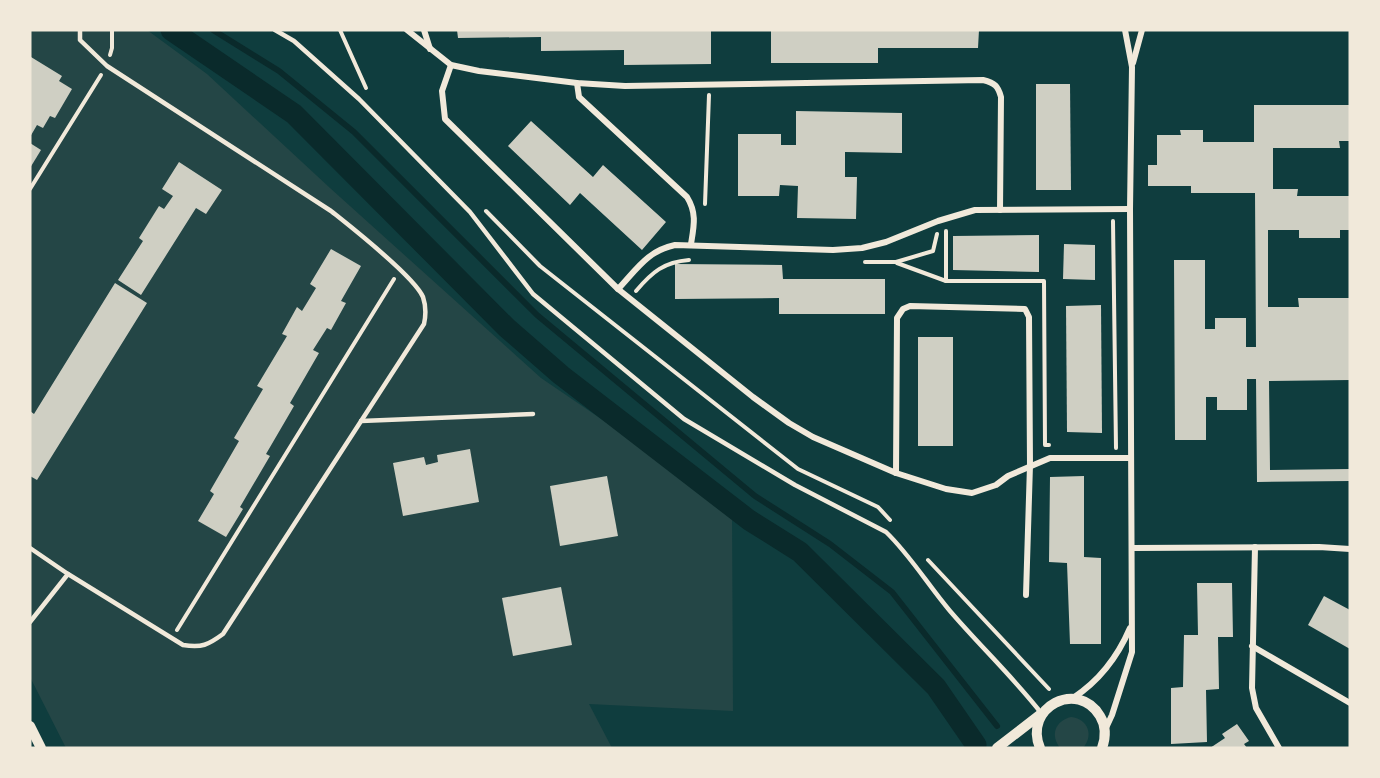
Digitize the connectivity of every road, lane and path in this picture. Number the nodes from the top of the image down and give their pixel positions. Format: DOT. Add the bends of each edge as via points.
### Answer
graph roads {
  1 [pos="80,30"];
  2 [pos="112,30"];
  3 [pos="275,30"];
  4 [pos="340,30"];
  5 [pos="406,30"];
  6 [pos="424,30"];
  7 [pos="1125,30"];
  8 [pos="1142,30"];
  9 [pos="430,50"];
  10 [pos="451,65"];
  11 [pos="107,66"];
  12 [pos="1132,66"];
  13 [pos="577,83"];
  14 [pos="709,85"];
  15 [pos="373,95"];
  16 [pos="30,189"];
  17 [pos="482,206"];
  18 [pos="1130,209"];
  19 [pos="1000,210"];
  20 [pos="705,211"];
  21 [pos="1113,221"];
  22 [pos="946,231"];
  23 [pos="691,244"];
  24 [pos="399,270"];
  25 [pos="946,280"];
  26 [pos="618,289"];
  27 [pos="533,414"];
  28 [pos="361,421"];
  29 [pos="1116,457"];
  30 [pos="1131,458"];
  31 [pos="1030,465"];
  32 [pos="896,472"];
  33 [pos="894,524"];
  34 [pos="1256,547"];
  35 [pos="30,548"];
  36 [pos="1133,548"];
  37 [pos="1350,549"];
  38 [pos="927,559"];
  39 [pos="68,574"];
  40 [pos="1026,596"];
  41 [pos="30,622"];
  42 [pos="1131,625"];
  43 [pos="172,638"];
  44 [pos="1252,646"];
  45 [pos="1049,689"];
  46 [pos="1071,699"];
  47 [pos="1350,703"];
  48 [pos="1042,714"];
  49 [pos="30,726"];
  50 [pos="1105,731"];
  51 [pos="1103,746"];
  52 [pos="41,748"];
  53 [pos="998,748"];
  54 [pos="1040,748"];
  55 [pos="1279,748"];
  1 -- 11 [label="lane" via="80,40"];
  2 -- 11 [label="path"];
  3 -- 48 [label="lane" via="294,41 359,99 470,212 533,294 684,419 795,485 886,532"];
  4 -- 15 [label="path" via="364,86"];
  5 -- 9 [label="street"];
  6 -- 9 [label="street"];
  7 -- 12 [label="street"];
  8 -- 12 [label="street"];
  9 -- 10 [label="street"];
  10 -- 13 [label="street"];
  10 -- 26 [label="street" via="442,91 445,119"];
  11 -- 16 [label="path"];
  11 -- 24 [label="lane" via="331,211"];
  12 -- 18 [label="street"];
  13 -- 14 [label="street"];
  13 -- 23 [label="street" via="579,97 687,197 694,208"];
  14 -- 19 [label="street" via="992,82 1001,97"];
  14 -- 20 [label="path"];
  17 -- 33 [label="path" via="540,266 798,470 878,507"];
  18 -- 19 [label="street"];
  18 -- 30 [label="street"];
  19 -- 23 [label="street" via="956,215 862,248"];
  21 -- 29 [label="path"];
  22 -- 25 [label="path"];
  23 -- 26 [label="street" via="659,248"];
  24 -- 28 [label="lane" via="422,296 424,324"];
  24 -- 43 [label="path"];
  26 -- 32 [label="street" via="789,423"];
  27 -- 28 [label="lane"];
  28 -- 43 [label="lane" via="223,634 210,644 195,647"];
  29 -- 30 [label="street"];
  29 -- 31 [label="street" via="1050,458"];
  30 -- 36 [label="street"];
  31 -- 32 [label="street" via="996,485 972,493 946,489"];
  31 -- 32 [label="street" via="1029,317 1025,309 910,306 897,318"];
  31 -- 40 [label="street"];
  34 -- 36 [label="street"];
  34 -- 37 [label="street"];
  34 -- 44 [label="street"];
  35 -- 39 [label="lane"];
  36 -- 42 [label="street"];
  38 -- 45 [label="path"];
  39 -- 41 [label="lane"];
  39 -- 43 [label="lane"];
  42 -- 46 [label="street" via="1122,647 1097,679"];
  42 -- 50 [label="street" via="1132,652"];
  44 -- 47 [label="street"];
  44 -- 55 [label="street" via="1256,708"];
  46 -- 48 [label="street" via="1054,703"];
  46 -- 50 [label="street" via="1090,705 1103,721"];
  48 -- 53 [label="street"];
  48 -- 54 [label="street" via="1036,728"];
  49 -- 52 [label="street"];
  50 -- 51 [label="street"];
}
